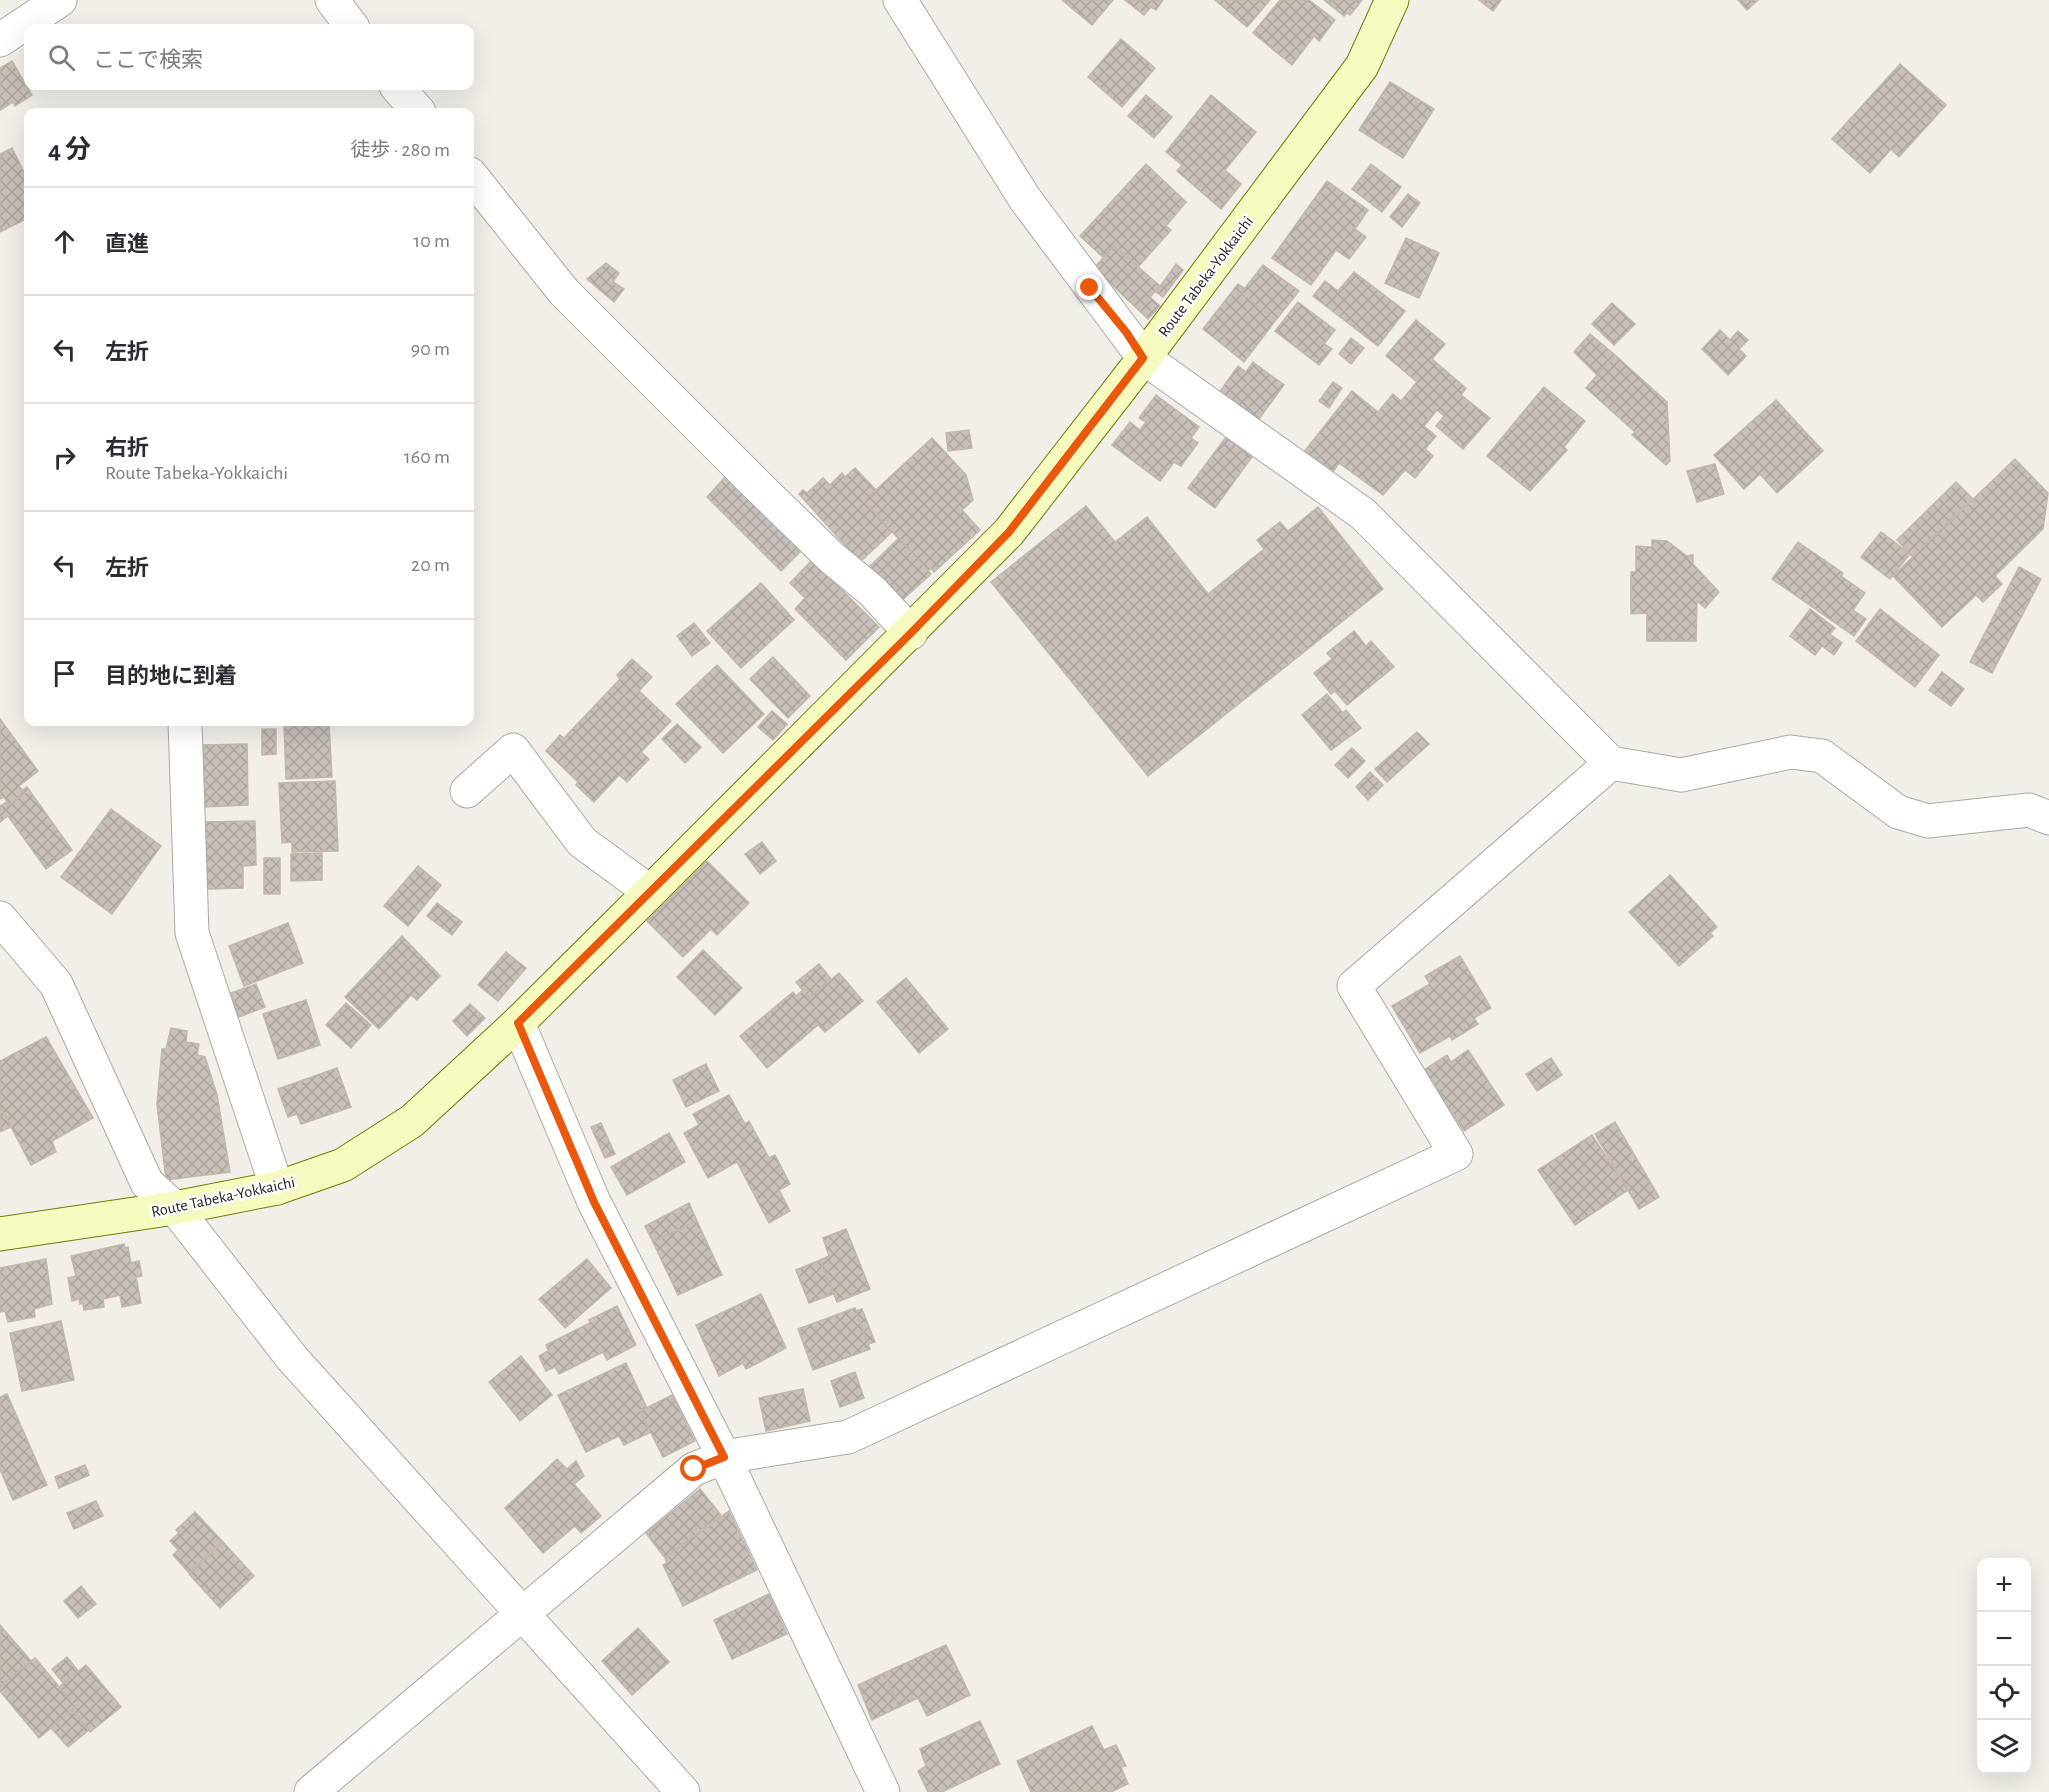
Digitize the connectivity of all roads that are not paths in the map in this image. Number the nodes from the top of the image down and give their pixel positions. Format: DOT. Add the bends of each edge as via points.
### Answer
graph roads {
  1 [pos="60,0"];
  2 [pos="332,0"];
  3 [pos="900,0"];
  4 [pos="1392,0"];
  5 [pos="350,24"];
  6 [pos="0,40"];
  7 [pos="400,90"];
  8 [pos="415,108"];
  9 [pos="474,179"];
  10 [pos="1143,358"];
  11 [pos="911,633"];
  12 [pos="185,726"];
  13 [pos="1611,763"];
  14 [pos="467,791"];
  15 [pos="2049,818"];
  16 [pos="650,892"];
  17 [pos="0,918"];
  18 [pos="518,1023"];
  19 [pos="277,1188"];
  20 [pos="175,1208"];
  21 [pos="0,1234"];
  22 [pos="724,1457"];
  23 [pos="522,1613"];
  24 [pos="311,1792"];
  25 [pos="683,1792"];
  26 [pos="883,1792"];
  1 -- 6 [label="street"];
  2 -- 5 [label="street"];
  3 -- 10 [label="street" via="1025,199"];
  4 -- 10 [label="main road, Route Tabeka-Yokkaichi" via="1362,66"];
  7 -- 8 [label="street"];
  9 -- 11 [label="street" via="564,292"];
  10 -- 11 [label="main road, Route Tabeka-Yokkaichi" via="1009,532"];
  10 -- 13 [label="street" via="1363,514"];
  11 -- 16 [label="main road, Route Tabeka-Yokkaichi"];
  12 -- 19 [label="street" via="192,933"];
  13 -- 15 [label="street" via="1682,775 1791,752 1812,754 1822,756 1898,812 1928,821 2029,810"];
  13 -- 22 [label="street" via="1354,986 1456,1154 848,1437"];
  14 -- 16 [label="street" via="513,750 582,842"];
  16 -- 18 [label="main road, Route Tabeka-Yokkaichi"];
  17 -- 20 [label="street" via="56,984 147,1183"];
  18 -- 19 [label="main road, Route Tabeka-Yokkaichi" via="412,1121 343,1165"];
  18 -- 22 [label="street" via="594,1202"];
  19 -- 20 [label="main road, Route Tabeka-Yokkaichi"];
  20 -- 21 [label="main road, Route Tabeka-Yokkaichi"];
  20 -- 23 [label="street" via="292,1358"];
  22 -- 23 [label="street" via="694,1469"];
  22 -- 26 [label="street"];
  23 -- 24 [label="street"];
  23 -- 25 [label="street"];
}
